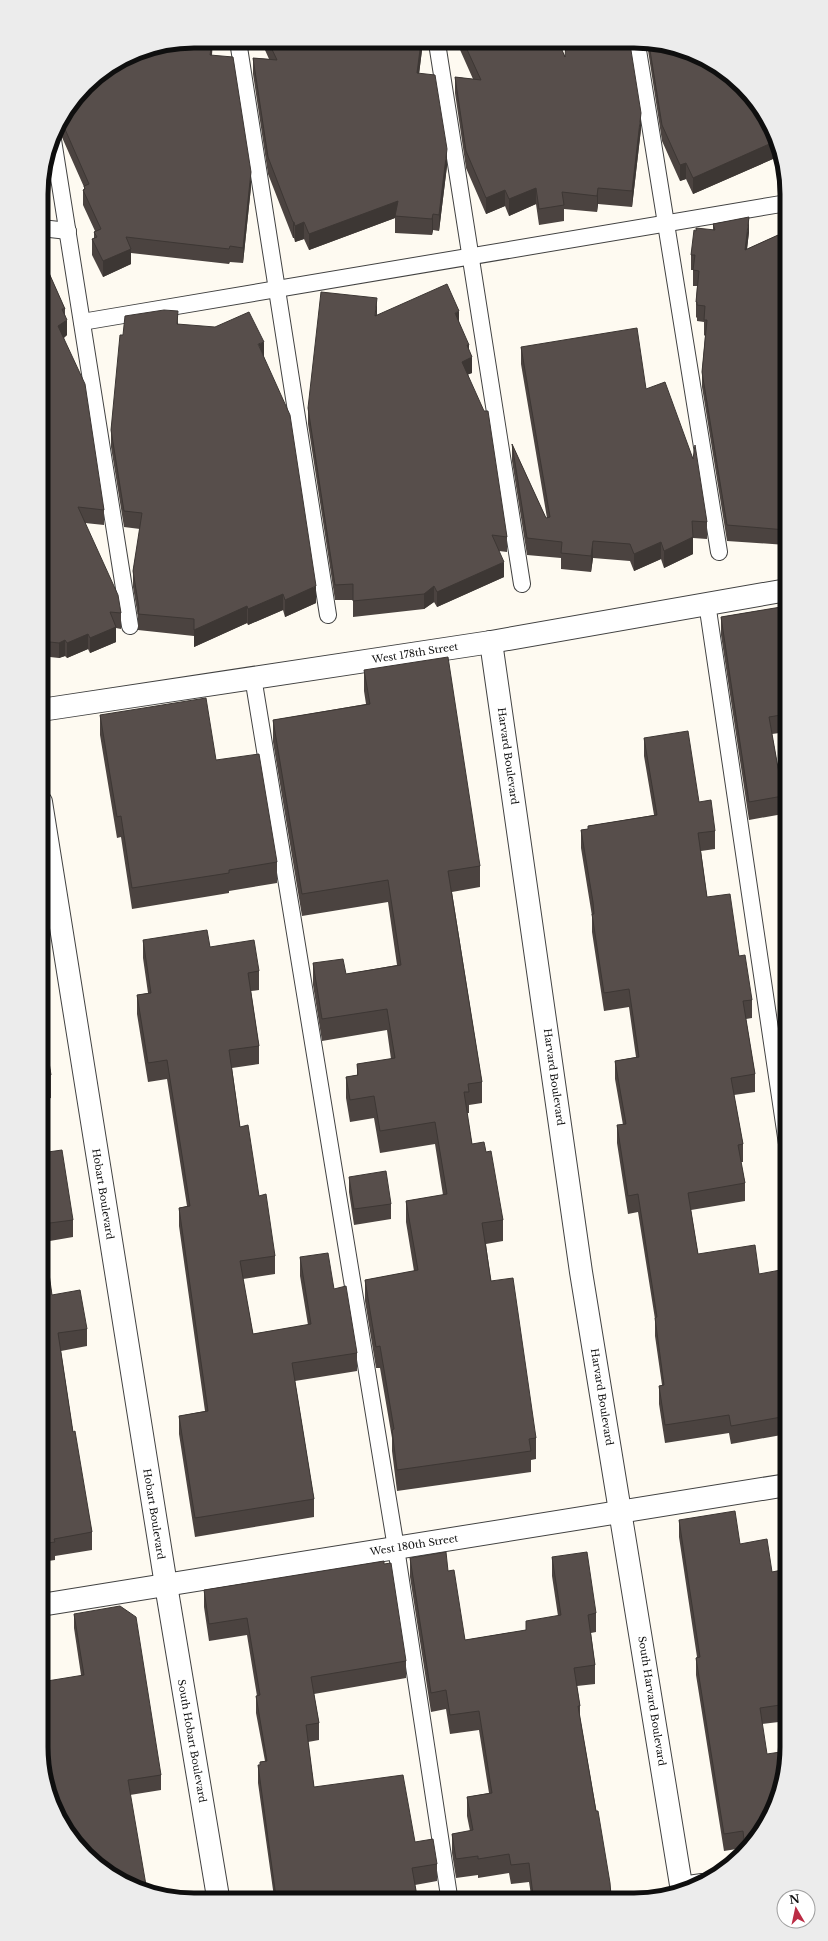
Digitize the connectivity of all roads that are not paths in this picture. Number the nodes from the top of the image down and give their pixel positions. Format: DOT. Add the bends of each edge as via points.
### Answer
graph roads {
  1 [pos="239,48"];
  2 [pos="437,48"];
  3 [pos="638,48"];
  4 [pos="55,151"];
  5 [pos="780,204"];
  6 [pos="665,223"];
  7 [pos="48,229"];
  8 [pos="68,231"];
  9 [pos="470,256"];
  10 [pos="276,288"];
  11 [pos="82,322"];
  12 [pos="719,552"];
  13 [pos="522,584"];
  14 [pos="780,591"];
  15 [pos="707,603"];
  16 [pos="328,615"];
  17 [pos="130,626"];
  18 [pos="491,642"];
  19 [pos="253,677"];
  20 [pos="48,709"];
  21 [pos="48,846"];
  22 [pos="780,1097"];
  23 [pos="780,1486"];
  24 [pos="621,1512"];
  25 [pos="396,1548"];
  26 [pos="166,1585"];
  27 [pos="48,1604"];
  28 [pos="681,1885"];
  29 [pos="217,1893"];
  30 [pos="449,1893"];
  1 -- 10 [label="lane"];
  2 -- 9 [label="lane"];
  3 -- 6 [label="lane"];
  4 -- 8 [label="lane"];
  5 -- 6 [label="lane"];
  6 -- 9 [label="lane"];
  6 -- 12 [label="lane"];
  7 -- 8 [label="lane"];
  8 -- 11 [label="lane"];
  9 -- 10 [label="lane"];
  9 -- 13 [label="lane"];
  10 -- 11 [label="lane"];
  10 -- 16 [label="lane"];
  11 -- 17 [label="lane"];
  14 -- 15 [label="street, West 178th Street"];
  15 -- 18 [label="street, West 178th Street"];
  15 -- 22 [label="lane"];
  18 -- 19 [label="street, West 178th Street"];
  18 -- 24 [label="street, Harvard Boulevard" via="581,1272"];
  19 -- 20 [label="street, West 178th Street"];
  19 -- 25 [label="lane"];
  21 -- 26 [label="street, Hobart Boulevard"];
  23 -- 24 [label="street, West 180th Street"];
  24 -- 25 [label="street, West 180th Street"];
  24 -- 28 [label="street, South Harvard Boulevard"];
  25 -- 26 [label="street, West 180th Street"];
  25 -- 30 [label="lane"];
  26 -- 27 [label="street, West 180th Street"];
  26 -- 29 [label="street, South Hobart Boulevard"];
}
